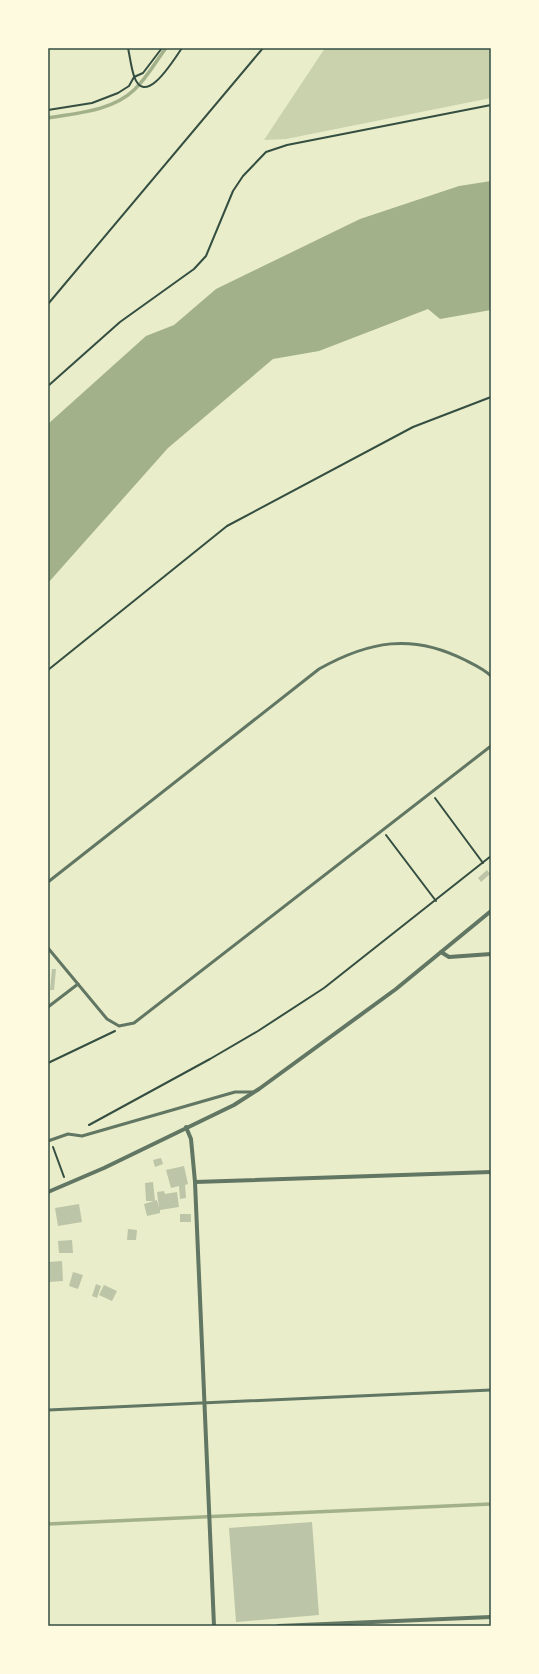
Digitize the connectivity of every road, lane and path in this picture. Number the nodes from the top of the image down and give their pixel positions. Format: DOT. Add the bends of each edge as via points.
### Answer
graph roads {
  1 [pos="128,48"];
  2 [pos="162,48"];
  3 [pos="182,48"];
  4 [pos="263,48"];
  5 [pos="134,77"];
  6 [pos="491,105"];
  7 [pos="48,110"];
  8 [pos="48,304"];
  9 [pos="48,386"];
  10 [pos="491,397"];
  11 [pos="48,670"];
  12 [pos="491,676"];
  13 [pos="491,746"];
  14 [pos="431,793"];
  15 [pos="383,831"];
  16 [pos="491,856"];
  17 [pos="483,863"];
  18 [pos="48,882"];
  19 [pos="436,901"];
  20 [pos="491,911"];
  21 [pos="48,948"];
  22 [pos="441,952"];
  23 [pos="491,954"];
  24 [pos="78,984"];
  25 [pos="48,1007"];
  26 [pos="127,1026"];
  27 [pos="48,1063"];
  28 [pos="253,1092"];
  29 [pos="86,1127"];
  30 [pos="186,1127"];
  31 [pos="49,1141"];
  32 [pos="491,1172"];
  33 [pos="195,1182"];
  34 [pos="66,1184"];
  35 [pos="48,1192"];
  36 [pos="491,1390"];
  37 [pos="204,1404"];
  38 [pos="48,1410"];
  39 [pos="491,1617"];
  40 [pos="214,1626"];
  41 [pos="278,1626"];
  1 -- 5 [label="path"];
  2 -- 5 [label="path" via="143,72"];
  3 -- 5 [label="path" via="152,86 140,86"];
  4 -- 8 [label="path"];
  5 -- 7 [label="path" via="129,86 105,99"];
  6 -- 9 [label="path" via="287,145 266,152 243,176 233,191 206,256 194,269 120,322"];
  10 -- 11 [label="path" via="413,427 227,526"];
  12 -- 18 [label="lane" via="448,651 429,646 380,645 356,650 338,658 319,669"];
  13 -- 14 [label="lane"];
  14 -- 15 [label="lane"];
  14 -- 17 [label="path"];
  15 -- 19 [label="path"];
  15 -- 26 [label="lane" via="138,1021"];
  16 -- 17 [label="path"];
  17 -- 19 [label="path"];
  19 -- 29 [label="path" via="324,988 258,1031"];
  20 -- 22 [label="street"];
  21 -- 24 [label="lane"];
  22 -- 23 [label="street" via="449,957"];
  22 -- 28 [label="street" via="385,997"];
  24 -- 25 [label="lane"];
  24 -- 26 [label="lane" via="107,1019 119,1026"];
  26 -- 27 [label="path"];
  28 -- 30 [label="street" via="234,1105"];
  28 -- 31 [label="lane" via="235,1092 82,1136 68,1134"];
  30 -- 33 [label="street" via="192,1139"];
  30 -- 34 [label="street"];
  31 -- 34 [label="path"];
  32 -- 33 [label="street"];
  33 -- 37 [label="street"];
  34 -- 35 [label="street"];
  36 -- 37 [label="lane"];
  37 -- 38 [label="lane"];
  37 -- 40 [label="street"];
  39 -- 41 [label="street"];
}
